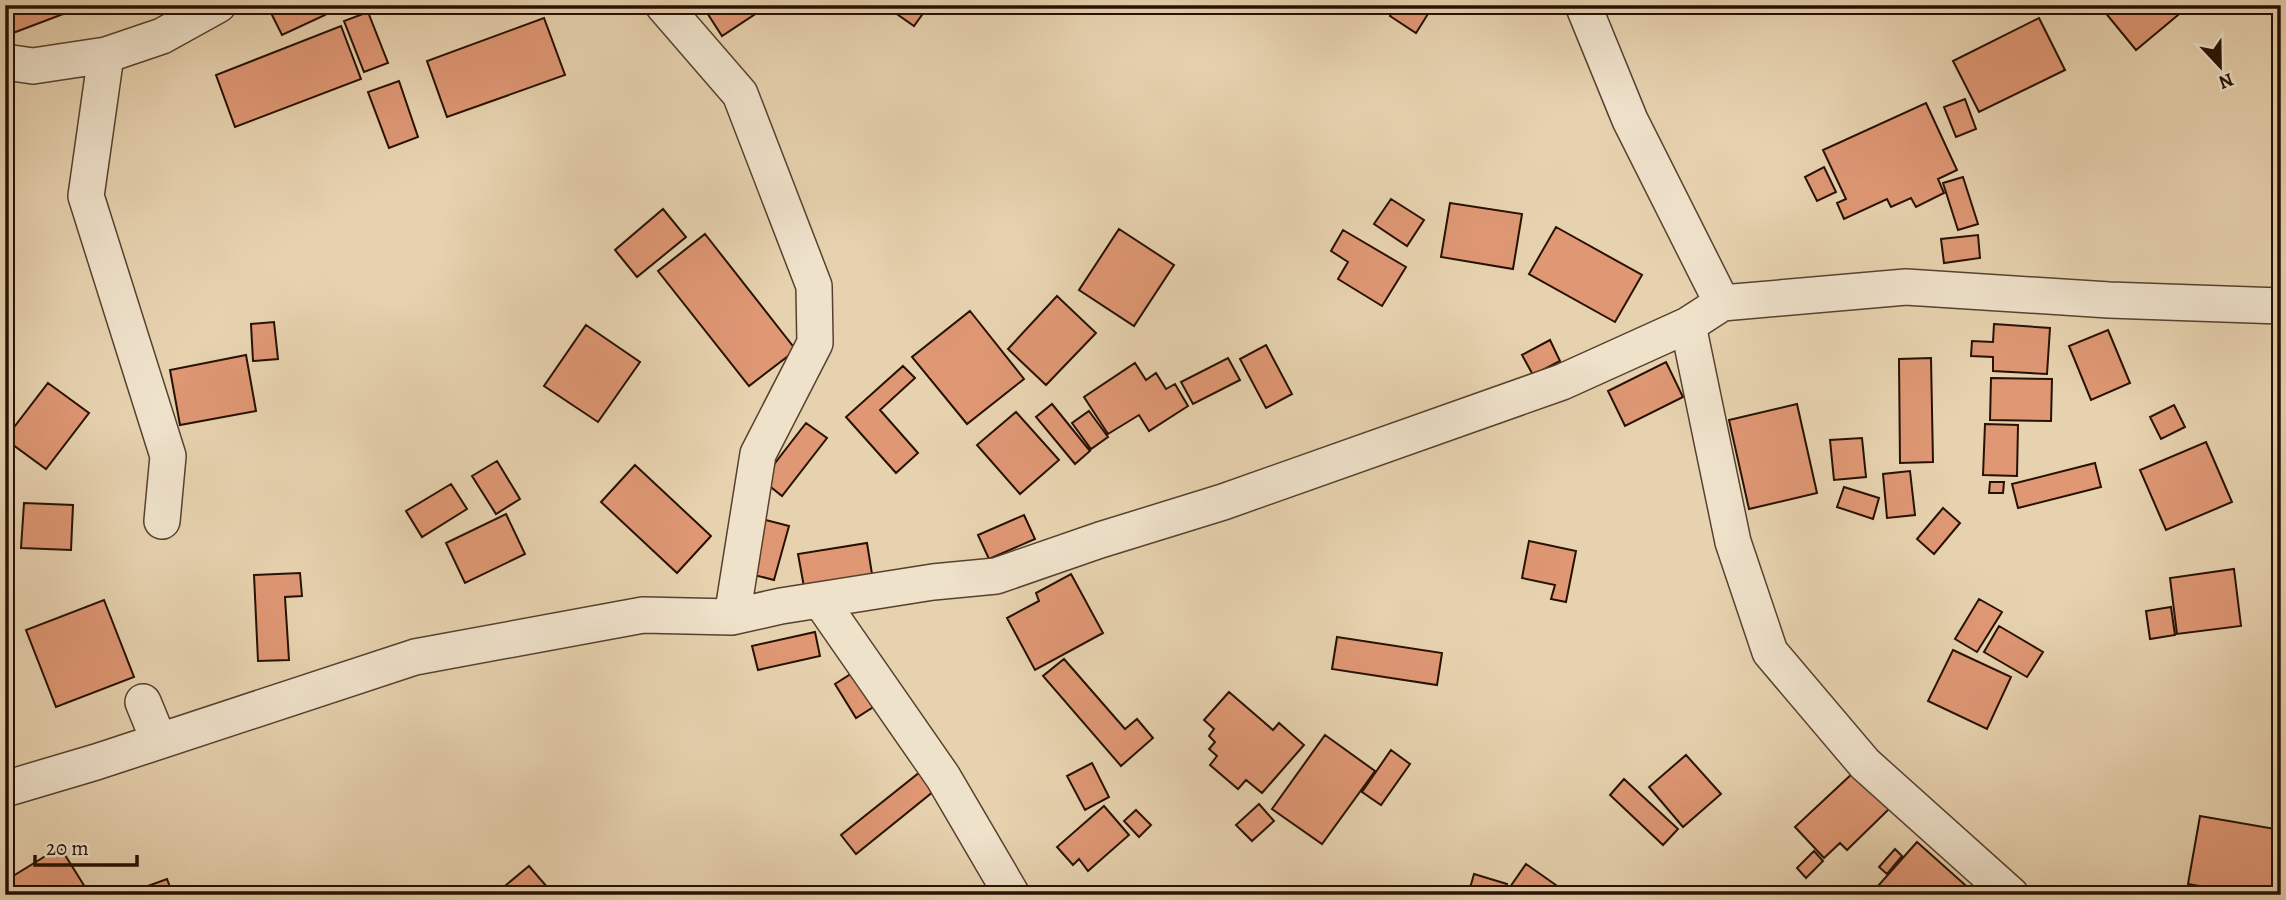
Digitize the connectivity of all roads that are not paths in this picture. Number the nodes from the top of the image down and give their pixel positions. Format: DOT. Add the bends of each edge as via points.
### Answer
graph roads {
  1 [pos="218,5"];
  2 [pos="663,5"];
  3 [pos="1583,5"];
  4 [pos="106,55"];
  5 [pos="5,62"];
  6 [pos="1722,303"];
  7 [pos="2281,306"];
  8 [pos="1688,325"];
  9 [pos="162,520"];
  10 [pos="820,600"];
  11 [pos="732,617"];
  12 [pos="143,702"];
  13 [pos="159,741"];
  14 [pos="5,789"];
  15 [pos="1013,895"];
  16 [pos="2011,895"];
  1 -- 4 [label="street" via="162,36"];
  2 -- 11 [label="street" via="740,94 814,286 815,343 758,454"];
  3 -- 6 [label="street" via="1630,120"];
  4 -- 5 [label="street" via="33,66"];
  4 -- 9 [label="street" via="86,196 168,456"];
  6 -- 7 [label="street" via="1906,287"];
  6 -- 8 [label="street"];
  8 -- 10 [label="street" via="1562,382 1223,502 996,576"];
  8 -- 16 [label="street" via="1733,542 1770,652 1865,764"];
  10 -- 11 [label="street"];
  10 -- 15 [label="street" via="943,777"];
  11 -- 13 [label="street" via="643,615 415,657"];
  12 -- 13 [label="street"];
  13 -- 14 [label="street"];
}
